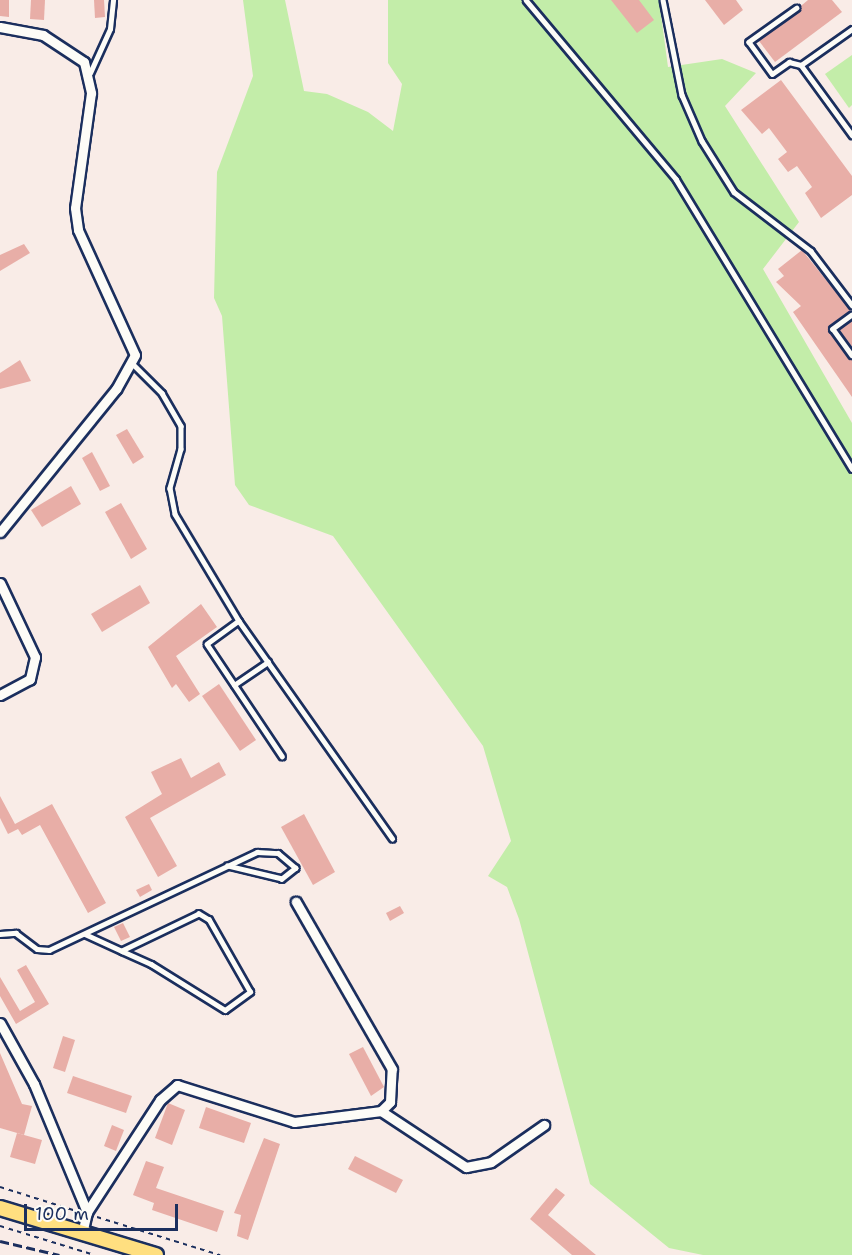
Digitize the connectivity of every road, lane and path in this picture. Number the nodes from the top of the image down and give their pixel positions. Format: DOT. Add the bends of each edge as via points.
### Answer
graph roads {
  1 [pos="113,0"];
  2 [pos="526,0"];
  3 [pos="663,0"];
  4 [pos="797,8"];
  5 [pos="0,27"];
  6 [pos="852,29"];
  7 [pos="801,65"];
  8 [pos="90,73"];
  9 [pos="852,135"];
  10 [pos="852,305"];
  11 [pos="852,315"];
  12 [pos="852,356"];
  13 [pos="134,365"];
  14 [pos="852,469"];
  15 [pos="0,532"];
  16 [pos="0,583"];
  17 [pos="239,621"];
  18 [pos="268,662"];
  19 [pos="234,685"];
  20 [pos="0,695"];
  21 [pos="282,756"];
  22 [pos="392,838"];
  23 [pos="228,866"];
  24 [pos="296,902"];
  25 [pos="0,934"];
  26 [pos="85,934"];
  27 [pos="122,951"];
  28 [pos="0,1023"];
  29 [pos="381,1111"];
  30 [pos="544,1125"];
  31 [pos="0,1187"];
  32 [pos="0,1208"];
  33 [pos="87,1213"];
  34 [pos="0,1226"];
  35 [pos="82,1234"];
  36 [pos="94,1255"];
  37 [pos="156,1255"];
  38 [pos="220,1255"];
  1 -- 8 [label="lane" via="110,29"];
  2 -- 14 [label="lane" via="676,179"];
  3 -- 10 [label="lane" via="682,95 702,141 734,192 811,251"];
  4 -- 7 [label="lane" via="749,42 772,74 789,62"];
  5 -- 13 [label="street" via="43,34 84,62 91,93 75,208 78,230 135,355"];
  6 -- 7 [label="lane"];
  7 -- 9 [label="lane"];
  11 -- 12 [label="lane" via="833,329"];
  13 -- 15 [label="street"];
  13 -- 17 [label="lane" via="162,393 181,426 171,506"];
  16 -- 20 [label="street" via="35,657 30,679"];
  17 -- 18 [label="lane"];
  17 -- 19 [label="lane" via="207,644"];
  18 -- 19 [label="lane"];
  18 -- 22 [label="lane"];
  19 -- 21 [label="lane"];
  23 -- 23 [label="lane" via="267,851 290,859 296,868 282,879"];
  23 -- 26 [label="lane"];
  24 -- 29 [label="street" via="392,1069 394,1093"];
  25 -- 26 [label="lane" via="16,933 37,949 49,950"];
  26 -- 27 [label="lane"];
  27 -- 27 [label="lane" via="225,1010 250,992 209,920 199,914"];
  28 -- 33 [label="street" via="34,1084"];
  29 -- 30 [label="street" via="466,1167 491,1162"];
  29 -- 33 [label="street" via="294,1122 177,1085 160,1100"];
  31 -- 33 [label="path"];
  32 -- 35 [label="main road"];
  33 -- 35 [label="street"];
  33 -- 38 [label="path"];
  34 -- 36 [label="path"];
  35 -- 37 [label="main road"];
}
